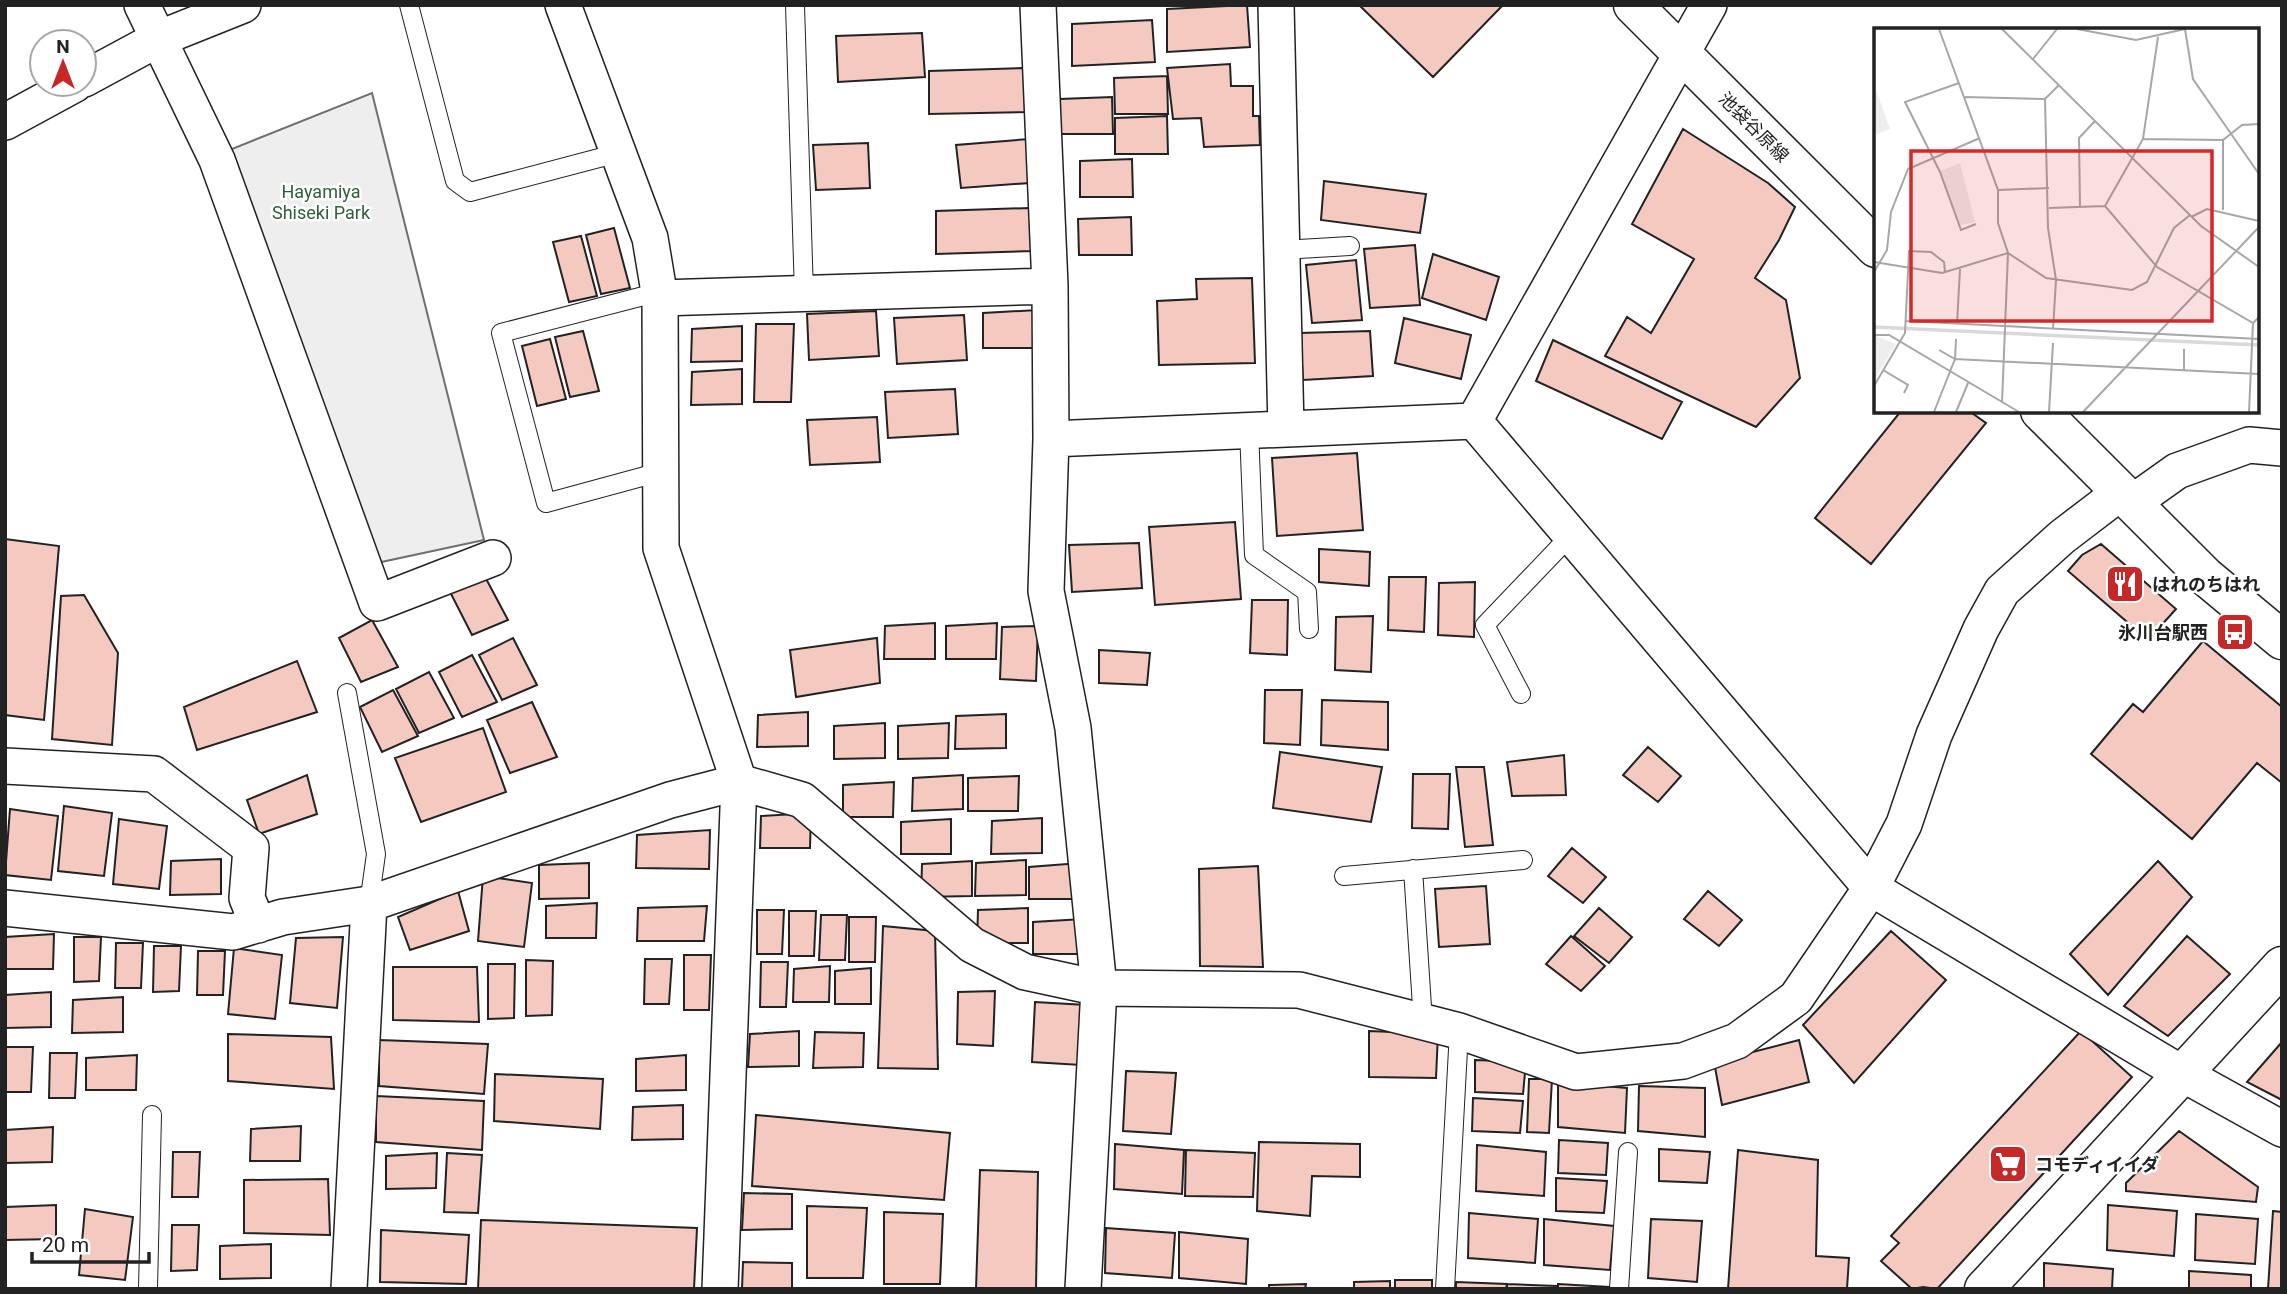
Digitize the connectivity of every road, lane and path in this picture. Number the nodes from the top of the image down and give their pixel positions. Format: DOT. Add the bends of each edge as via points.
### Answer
graph roads {
  1 [pos="142,5"];
  2 [pos="243,5"];
  3 [pos="409,5"];
  4 [pos="563,5"];
  5 [pos="795,5"];
  6 [pos="1038,5"];
  7 [pos="1276,5"];
  8 [pos="1633,5"];
  9 [pos="1709,5"];
  10 [pos="158,39"];
  11 [pos="1681,53"];
  12 [pos="98,71"];
  13 [pos="49,98"];
  14 [pos="5,122"];
  15 [pos="618,153"];
  16 [pos="1350,246"];
  17 [pos="1874,246"];
  18 [pos="1282,250"];
  19 [pos="1049,286"];
  20 [pos="804,294"];
  21 [pos="660,295"];
  22 [pos="2042,413"];
  23 [pos="1474,421"];
  24 [pos="1286,429"];
  25 [pos="1249,430"];
  26 [pos="1051,439"];
  27 [pos="2282,448"];
  28 [pos="660,472"];
  29 [pos="2127,498"];
  30 [pos="1570,536"];
  31 [pos="493,558"];
  32 [pos="1309,629"];
  33 [pos="2282,640"];
  34 [pos="347,693"];
  35 [pos="1521,694"];
  36 [pos="5,766"];
  37 [pos="739,782"];
  38 [pos="1524,860"];
  39 [pos="1413,869"];
  40 [pos="1344,876"];
  41 [pos="1871,888"];
  42 [pos="369,904"];
  43 [pos="5,908"];
  44 [pos="258,925"];
  45 [pos="2282,966"];
  46 [pos="1099,988"];
  47 [pos="1423,1022"];
  48 [pos="1459,1031"];
  49 [pos="2181,1073"];
  50 [pos="152,1115"];
  51 [pos="2282,1129"];
  52 [pos="1628,1152"];
  53 [pos="148,1289"];
  54 [pos="349,1289"];
  55 [pos="720,1289"];
  56 [pos="1083,1289"];
  57 [pos="1445,1289"];
  58 [pos="1619,1289"];
  59 [pos="1984,1289"];
  1 -- 10 [label="street"];
  2 -- 10 [label="street"];
  3 -- 15 [label="lane" via="455,181 470,192"];
  4 -- 15 [label="street"];
  5 -- 20 [label="lane"];
  6 -- 19 [label="street"];
  7 -- 18 [label="street"];
  8 -- 11 [label="main road, 池袋谷原線"];
  9 -- 11 [label="street"];
  10 -- 12 [label="street"];
  10 -- 31 [label="street" via="217,160 377,603"];
  11 -- 17 [label="main road, 池袋谷原線"];
  11 -- 23 [label="street"];
  13 -- 14 [label="street"];
  15 -- 21 [label="street" via="650,239"];
  16 -- 18 [label="lane"];
  18 -- 24 [label="street"];
  19 -- 20 [label="street"];
  19 -- 26 [label="street"];
  20 -- 21 [label="street"];
  21 -- 28 [label="street"];
  21 -- 28 [label="lane" via="501,333 547,503"];
  22 -- 29 [label="main road"];
  23 -- 24 [label="street"];
  23 -- 30 [label="street"];
  24 -- 25 [label="street"];
  25 -- 26 [label="street"];
  25 -- 32 [label="lane" via="1254,555 1307,592"];
  26 -- 46 [label="street" via="1046,591 1073,727"];
  27 -- 29 [label="street" via="2249,445 2177,471"];
  28 -- 37 [label="street" via="661,548"];
  29 -- 33 [label="main road" via="2205,576"];
  29 -- 41 [label="street" via="2062,537 2002,591 1934,735 1904,824"];
  30 -- 35 [label="lane" via="1485,625"];
  30 -- 41 [label="street"];
  34 -- 42 [label="lane" via="376,854"];
  36 -- 44 [label="street" via="154,774 251,848 247,898"];
  37 -- 42 [label="street" via="670,800"];
  37 -- 46 [label="street" via="802,800 972,945 1025,972"];
  37 -- 55 [label="street"];
  38 -- 39 [label="lane"];
  39 -- 40 [label="lane"];
  39 -- 47 [label="lane"];
  41 -- 48 [label="street" via="1796,998 1737,1041 1683,1061 1576,1072"];
  41 -- 49 [label="street"];
  42 -- 44 [label="street"];
  42 -- 54 [label="street"];
  43 -- 44 [label="street" via="233,932"];
  45 -- 49 [label="main road"];
  46 -- 47 [label="street" via="1299,990"];
  46 -- 56 [label="street"];
  47 -- 48 [label="street"];
  48 -- 57 [label="lane"];
  49 -- 51 [label="street"];
  49 -- 59 [label="main road"];
  50 -- 53 [label="lane"];
  52 -- 58 [label="lane"];
}
